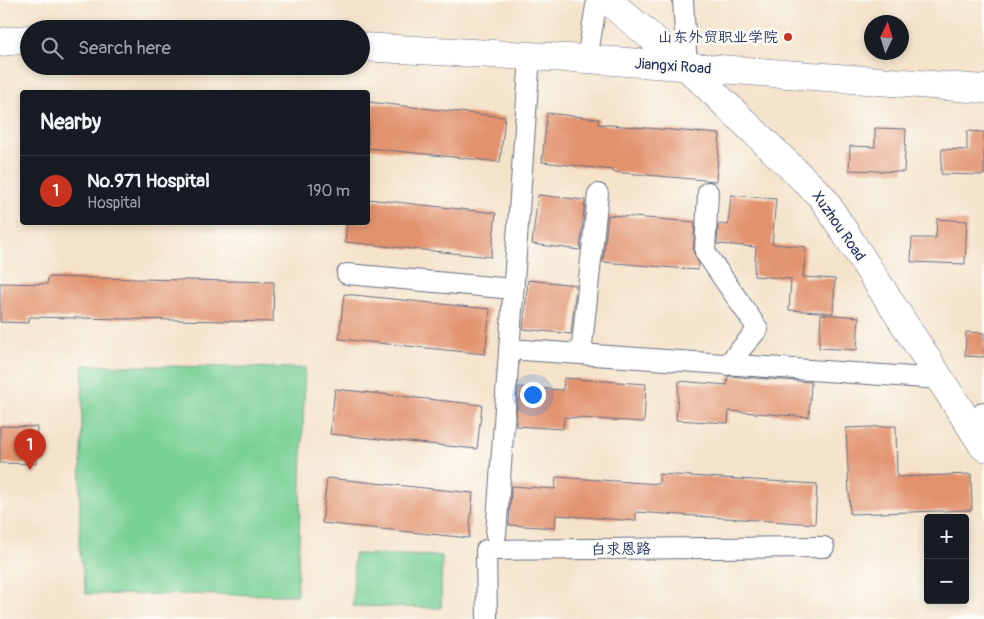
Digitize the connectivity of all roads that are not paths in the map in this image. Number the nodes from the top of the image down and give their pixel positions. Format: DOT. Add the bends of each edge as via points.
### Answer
graph roads {
  1 [pos="597,0"];
  2 [pos="607,0"];
  3 [pos="682,0"];
  4 [pos="20,40"];
  5 [pos="0,42"];
  6 [pos="370,47"];
  7 [pos="530,56"];
  8 [pos="587,59"];
  9 [pos="687,67"];
  10 [pos="984,88"];
  11 [pos="708,192"];
  12 [pos="598,194"];
  13 [pos="347,274"];
  14 [pos="513,289"];
  15 [pos="509,349"];
  16 [pos="581,354"];
  17 [pos="727,365"];
  18 [pos="940,380"];
  19 [pos="976,418"];
  20 [pos="984,448"];
  21 [pos="496,535"];
  22 [pos="824,547"];
  23 [pos="487,619"];
  1 -- 8 [label="street"];
  2 -- 9 [label="main road, Xuzhou Road"];
  3 -- 9 [label="street"];
  4 -- 5 [label="main road"];
  6 -- 7 [label="main road, Jiangxi Road"];
  7 -- 8 [label="main road, Jiangxi Road"];
  7 -- 14 [label="street"];
  8 -- 9 [label="main road, Jiangxi Road"];
  9 -- 10 [label="main road, Jiangxi Road"];
  9 -- 18 [label="main road, Xuzhou Road" via="822,197"];
  11 -- 17 [label="street" via="705,252 758,330"];
  12 -- 16 [label="street"];
  13 -- 14 [label="street"];
  14 -- 15 [label="street"];
  15 -- 16 [label="street"];
  15 -- 21 [label="street"];
  16 -- 17 [label="street"];
  17 -- 18 [label="street"];
  18 -- 19 [label="main road, Xuzhou Road"];
  19 -- 20 [label="main road, Xuzhou Road"];
  22 -- 23 [label="street, 白求恩路" via="486,550"];
}
